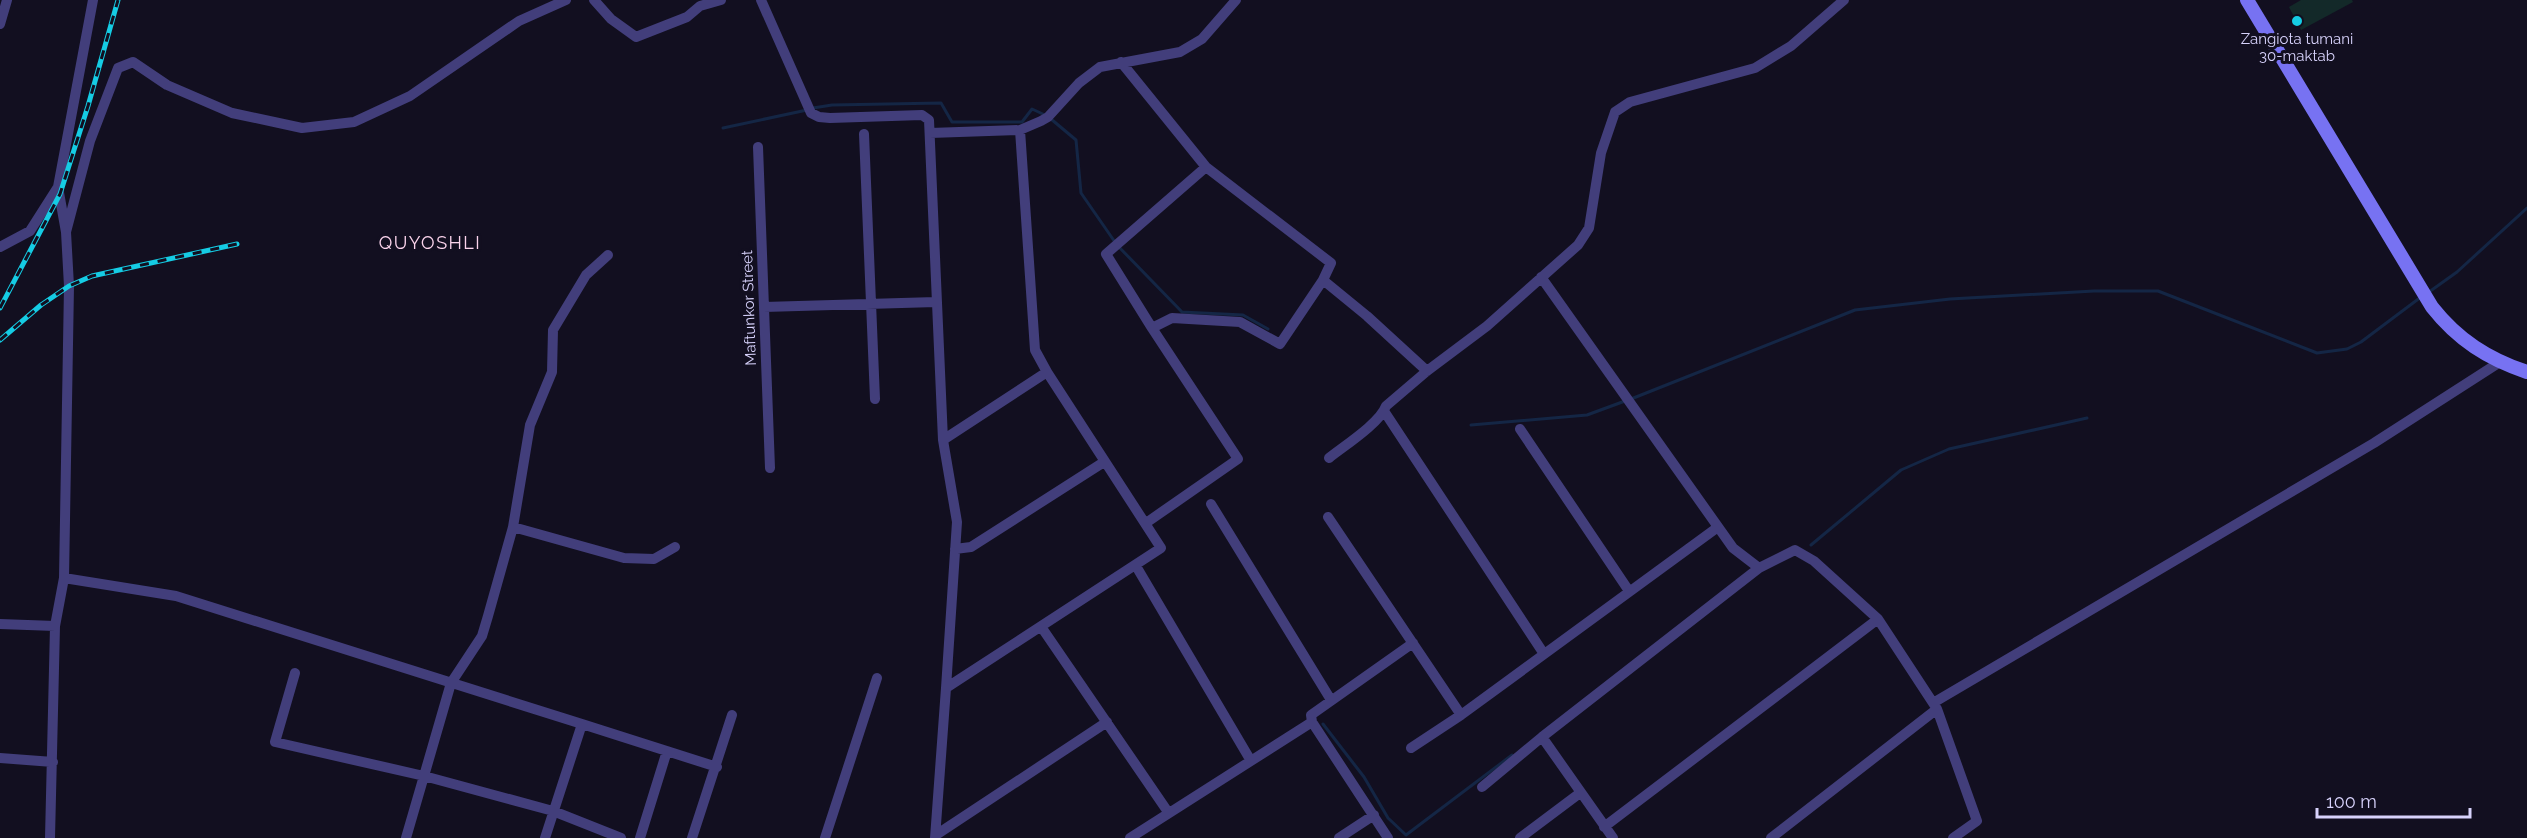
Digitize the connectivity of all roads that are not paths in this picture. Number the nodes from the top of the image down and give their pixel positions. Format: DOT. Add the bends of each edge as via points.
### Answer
graph roads {
  1 [pos="7,0"];
  2 [pos="93,0"];
  3 [pos="566,0"];
  4 [pos="594,0"];
  5 [pos="721,0"];
  6 [pos="761,0"];
  7 [pos="1236,0"];
  8 [pos="1844,0"];
  9 [pos="2247,0"];
  10 [pos="0,24"];
  11 [pos="1121,62"];
  12 [pos="1020,130"];
  13 [pos="930,133"];
  14 [pos="864,134"];
  15 [pos="758,147"];
  16 [pos="1206,167"];
  17 [pos="58,187"];
  18 [pos="66,232"];
  19 [pos="0,247"];
  20 [pos="608,255"];
  21 [pos="1542,277"];
  22 [pos="1323,280"];
  23 [pos="936,302"];
  24 [pos="871,303"];
  25 [pos="764,307"];
  26 [pos="1152,328"];
  27 [pos="2500,362"];
  28 [pos="1426,370"];
  29 [pos="1047,372"];
  30 [pos="2527,372"];
  31 [pos="875,399"];
  32 [pos="1384,411"];
  33 [pos="1520,429"];
  34 [pos="943,440"];
  35 [pos="1329,458"];
  36 [pos="1104,462"];
  37 [pos="770,468"];
  38 [pos="1211,504"];
  39 [pos="1328,517"];
  40 [pos="1146,523"];
  41 [pos="513,527"];
  42 [pos="1718,527"];
  43 [pos="675,547"];
  44 [pos="955,549"];
  45 [pos="1136,566"];
  46 [pos="1759,568"];
  47 [pos="64,578"];
  48 [pos="1629,591"];
  49 [pos="1878,620"];
  50 [pos="0,624"];
  51 [pos="55,626"];
  52 [pos="1042,628"];
  53 [pos="1413,643"];
  54 [pos="1544,654"];
  55 [pos="295,674"];
  56 [pos="877,678"];
  57 [pos="451,682"];
  58 [pos="946,688"];
  59 [pos="1331,700"];
  60 [pos="1935,706"];
  61 [pos="732,715"];
  62 [pos="1461,715"];
  63 [pos="1107,722"];
  64 [pos="1312,722"];
  65 [pos="582,724"];
  66 [pos="1542,737"];
  67 [pos="1411,748"];
  68 [pos="667,751"];
  69 [pos="0,758"];
  70 [pos="1251,760"];
  71 [pos="52,762"];
  72 [pos="717,767"];
  73 [pos="424,776"];
  74 [pos="1482,788"];
  75 [pos="1580,793"];
  76 [pos="553,811"];
  77 [pos="1168,812"];
  78 [pos="1374,815"];
  79 [pos="1604,827"];
  80 [pos="935,836"];
  81 [pos="50,838"];
  82 [pos="406,838"];
  83 [pos="545,838"];
  84 [pos="621,838"];
  85 [pos="640,838"];
  86 [pos="692,838"];
  87 [pos="825,838"];
  88 [pos="1130,838"];
  89 [pos="1339,838"];
  90 [pos="1388,838"];
  91 [pos="1520,838"];
  92 [pos="1613,838"];
  93 [pos="1771,838"];
  94 [pos="1953,838"];
  1 -- 10 [label="street"];
  2 -- 17 [label="street"];
  3 -- 18 [label="street" via="519,21 410,96 354,122 302,128 232,113 168,85 133,62 118,68 90,141"];
  4 -- 5 [label="street" via="611,19 636,37"];
  6 -- 13 [label="street" via="811,113 830,118 922,115 929,120"];
  7 -- 11 [label="street" via="1202,39 1180,52"];
  8 -- 21 [label="street" via="1791,46 1755,68 1630,102 1615,112 1601,153 1589,228 1578,245"];
  9 -- 27 [label="main road" via="2425,297 2451,330"];
  11 -- 12 [label="street" via="1100,67 1079,83 1048,117"];
  11 -- 16 [label="street"];
  12 -- 13 [label="street"];
  12 -- 29 [label="street" via="1035,350"];
  13 -- 23 [label="street"];
  14 -- 24 [label="street"];
  15 -- 25 [label="street, Maftunkor Street"];
  16 -- 22 [label="street" via="1331,263"];
  16 -- 26 [label="street" via="1106,254"];
  17 -- 18 [label="street"];
  17 -- 19 [label="street" via="30,231"];
  18 -- 47 [label="street" via="69,286"];
  20 -- 41 [label="street" via="586,275 553,330 552,372 530,425"];
  21 -- 28 [label="street" via="1487,326"];
  21 -- 42 [label="street"];
  22 -- 26 [label="street" via="1280,344 1240,322 1172,318"];
  22 -- 28 [label="street"];
  23 -- 24 [label="street"];
  23 -- 34 [label="street"];
  24 -- 25 [label="street"];
  24 -- 31 [label="street"];
  25 -- 37 [label="street, Maftunkor Street"];
  26 -- 40 [label="street" via="1238,459"];
  27 -- 30 [label="main road"];
  27 -- 60 [label="street" via="2374,443"];
  28 -- 32 [label="street"];
  29 -- 34 [label="street"];
  29 -- 36 [label="street"];
  32 -- 35 [label="street"];
  32 -- 54 [label="street"];
  33 -- 48 [label="street"];
  34 -- 44 [label="street" via="957,522"];
  36 -- 40 [label="street"];
  36 -- 44 [label="street" via="971,547"];
  38 -- 59 [label="street"];
  39 -- 53 [label="street"];
  40 -- 45 [label="street" via="1161,548"];
  41 -- 43 [label="street" via="624,558 654,559"];
  41 -- 57 [label="street" via="482,636"];
  42 -- 46 [label="street" via="1733,548"];
  42 -- 48 [label="street"];
  44 -- 58 [label="street"];
  45 -- 52 [label="street"];
  45 -- 70 [label="street"];
  46 -- 49 [label="street" via="1795,550 1814,561"];
  46 -- 66 [label="street"];
  47 -- 51 [label="street"];
  47 -- 57 [label="street" via="176,596"];
  48 -- 54 [label="street"];
  49 -- 60 [label="street"];
  49 -- 79 [label="street"];
  50 -- 51 [label="street"];
  51 -- 71 [label="street"];
  52 -- 58 [label="street"];
  52 -- 63 [label="street"];
  53 -- 59 [label="street"];
  53 -- 62 [label="street"];
  54 -- 62 [label="street"];
  55 -- 73 [label="street" via="275,742"];
  56 -- 87 [label="street"];
  57 -- 65 [label="street"];
  57 -- 73 [label="street"];
  58 -- 80 [label="street"];
  59 -- 64 [label="street" via="1311,715"];
  60 -- 93 [label="street"];
  60 -- 94 [label="street" via="1977,821"];
  61 -- 72 [label="street"];
  62 -- 67 [label="street"];
  63 -- 77 [label="street"];
  63 -- 80 [label="street"];
  64 -- 70 [label="street"];
  64 -- 78 [label="street"];
  65 -- 68 [label="street"];
  65 -- 76 [label="street"];
  66 -- 74 [label="street"];
  66 -- 75 [label="street"];
  68 -- 72 [label="street"];
  68 -- 85 [label="street"];
  69 -- 71 [label="street"];
  70 -- 77 [label="street"];
  71 -- 81 [label="street"];
  72 -- 86 [label="street"];
  73 -- 76 [label="street"];
  73 -- 82 [label="street"];
  75 -- 79 [label="street"];
  75 -- 91 [label="street"];
  76 -- 83 [label="street"];
  76 -- 84 [label="street"];
  77 -- 88 [label="street"];
  78 -- 89 [label="street"];
  78 -- 90 [label="street"];
  79 -- 92 [label="street"];
}
